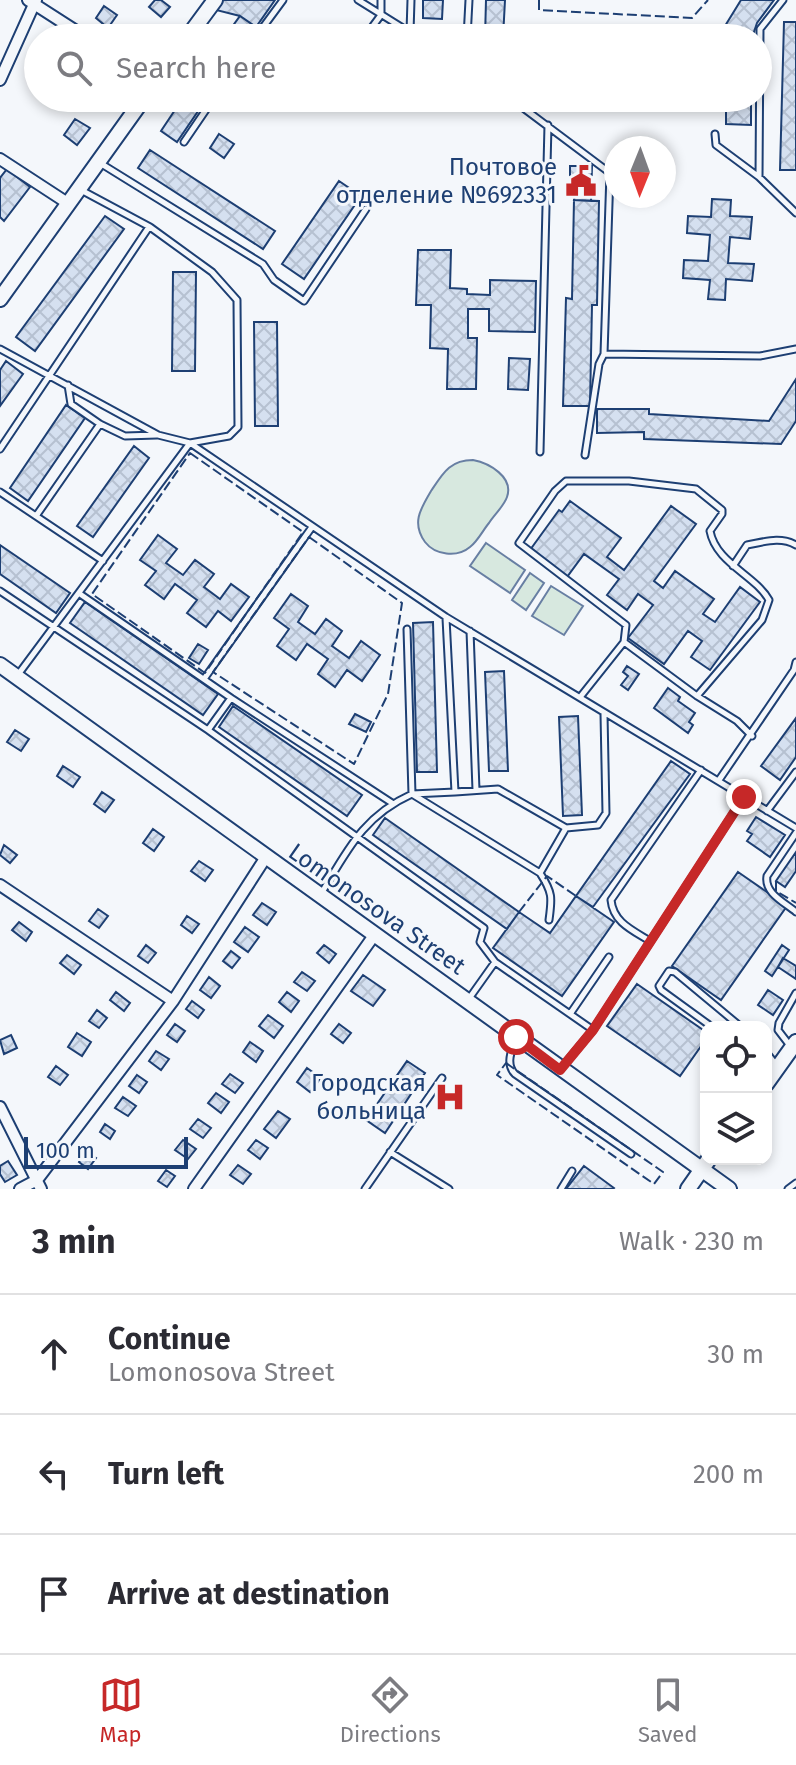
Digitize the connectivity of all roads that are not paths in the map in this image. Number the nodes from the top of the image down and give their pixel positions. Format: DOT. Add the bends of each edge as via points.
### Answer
graph roads {
  1 [pos="215,0"];
  2 [pos="283,0"];
  3 [pos="358,0"];
  4 [pos="381,0"];
  5 [pos="411,0"];
  6 [pos="469,0"];
  7 [pos="783,0"];
  8 [pos="33,1"];
  9 [pos="381,15"];
  10 [pos="67,24"];
  11 [pos="197,24"];
  12 [pos="265,24"];
  13 [pos="374,24"];
  14 [pos="396,24"];
  15 [pos="410,24"];
  16 [pos="468,24"];
  17 [pos="764,24"];
  18 [pos="0,80"];
  19 [pos="134,112"];
  20 [pos="134,112"];
  21 [pos="204,112"];
  22 [pos="530,112"];
  23 [pos="759,112"];
  24 [pos="548,125"];
  25 [pos="715,134"];
  26 [pos="184,142"];
  27 [pos="0,159"];
  28 [pos="99,163"];
  29 [pos="759,177"];
  30 [pos="80,190"];
  31 [pos="69,204"];
  32 [pos="366,209"];
  33 [pos="796,213"];
  34 [pos="150,227"];
  35 [pos="0,299"];
  36 [pos="0,349"];
  37 [pos="796,349"];
  38 [pos="604,354"];
  39 [pos="48,375"];
  40 [pos="67,384"];
  41 [pos="100,424"];
  42 [pos="158,435"];
  43 [pos="190,443"];
  44 [pos="0,449"];
  45 [pos="540,452"];
  46 [pos="585,455"];
  47 [pos="0,492"];
  48 [pos="36,516"];
  49 [pos="313,526"];
  50 [pos="796,545"];
  51 [pos="103,561"];
  52 [pos="733,566"];
  53 [pos="0,591"];
  54 [pos="80,594"];
  55 [pos="446,617"];
  56 [pos="56,626"];
  57 [pos="407,629"];
  58 [pos="470,631"];
  59 [pos="624,642"];
  60 [pos="796,662"];
  61 [pos="0,665"];
  62 [pos="17,677"];
  63 [pos="204,679"];
  64 [pos="581,696"];
  65 [pos="697,696"];
  66 [pos="231,698"];
  67 [pos="604,713"];
  68 [pos="208,730"];
  69 [pos="752,736"];
  70 [pos="701,770"];
  71 [pos="796,772"];
  72 [pos="719,780"];
  73 [pos="476,790"];
  74 [pos="455,792"];
  75 [pos="412,794"];
  76 [pos="744,797"];
  77 [pos="392,803"];
  78 [pos="767,811"];
  79 [pos="566,828"];
  80 [pos="796,830"];
  81 [pos="356,837"];
  82 [pos="266,857"];
  83 [pos="540,873"];
  84 [pos="0,885"];
  85 [pos="320,895"];
  86 [pos="796,912"];
  87 [pos="549,920"];
  88 [pos="375,934"];
  89 [pos="650,941"];
  90 [pos="609,957"];
  91 [pos="495,962"];
  92 [pos="796,993"];
  93 [pos="467,1000"];
  94 [pos="173,1001"];
  95 [pos="570,1014"];
  96 [pos="704,1021"];
  97 [pos="734,1021"];
  98 [pos="593,1030"];
  99 [pos="516,1037"];
  100 [pos="794,1045"];
  101 [pos="772,1060"];
  102 [pos="778,1067"];
  103 [pos="560,1070"];
  104 [pos="772,1076"];
  105 [pos="442,1078"];
  106 [pos="0,1107"];
  107 [pos="390,1152"];
  108 [pos="631,1154"];
  109 [pos="700,1160"];
  110 [pos="705,1165"];
  111 [pos="707,1165"];
  112 [pos="572,1171"];
  113 [pos="796,1183"];
  114 [pos="39,1184"];
  115 [pos="20,1189"];
  116 [pos="194,1189"];
  117 [pos="365,1189"];
  118 [pos="449,1189"];
  119 [pos="561,1189"];
  120 [pos="688,1189"];
  121 [pos="729,1189"];
  122 [pos="788,1189"];
  1 -- 11 [label="main road"];
  2 -- 12 [label="lane"];
  3 -- 9 [label="lane"];
  4 -- 9 [label="lane"];
  5 -- 15 [label="lane"];
  6 -- 16 [label="lane"];
  7 -- 17 [label="lane"];
  8 -- 10 [label="street"];
  8 -- 18 [label="street"];
  9 -- 13 [label="lane"];
  9 -- 14 [label="lane"];
  19 -- 28 [label="main road"];
  20 -- 31 [label="main road"];
  21 -- 26 [label="lane"];
  22 -- 24 [label="lane"];
  23 -- 29 [label="lane"];
  24 -- 38 [label="lane" via="610,173"];
  24 -- 45 [label="lane"];
  25 -- 29 [label="lane" via="716,145"];
  27 -- 31 [label="street"];
  28 -- 30 [label="main road"];
  28 -- 32 [label="lane" via="263,264 274,280 304,301"];
  29 -- 33 [label="lane"];
  30 -- 31 [label="main road"];
  30 -- 34 [label="lane"];
  31 -- 35 [label="main road"];
  34 -- 39 [label="lane"];
  34 -- 43 [label="lane" via="212,272 237,300 238,427 229,436"];
  36 -- 39 [label="lane"];
  37 -- 38 [label="lane" via="760,356"];
  38 -- 46 [label="lane"];
  39 -- 40 [label="lane"];
  39 -- 44 [label="lane"];
  40 -- 41 [label="lane" via="71,404"];
  40 -- 42 [label="lane"];
  41 -- 42 [label="lane" via="125,436"];
  41 -- 48 [label="lane"];
  42 -- 43 [label="lane"];
  43 -- 49 [label="lane"];
  43 -- 51 [label="lane"];
  47 -- 48 [label="lane"];
  48 -- 51 [label="lane"];
  49 -- 55 [label="lane"];
  49 -- 63 [label="lane"];
  50 -- 52 [label="lane" via="776,539 747,545"];
  51 -- 54 [label="lane"];
  52 -- 59 [label="lane" via="710,531 722,510 696,489 566,481 519,543 626,625"];
  52 -- 65 [label="lane" via="764,591 767,609"];
  53 -- 56 [label="lane"];
  54 -- 56 [label="lane"];
  54 -- 63 [label="lane"];
  55 -- 58 [label="lane"];
  55 -- 74 [label="lane"];
  56 -- 62 [label="lane"];
  56 -- 68 [label="lane"];
  57 -- 75 [label="lane"];
  58 -- 64 [label="lane"];
  58 -- 73 [label="lane"];
  59 -- 64 [label="lane"];
  59 -- 65 [label="lane"];
  60 -- 69 [label="lane"];
  61 -- 62 [label="main road, Lomonosova Street"];
  62 -- 82 [label="main road, Lomonosova Street"];
  63 -- 66 [label="lane"];
  64 -- 67 [label="lane"];
  65 -- 69 [label="lane"];
  66 -- 68 [label="lane"];
  66 -- 77 [label="lane"];
  67 -- 70 [label="lane"];
  67 -- 79 [label="lane" via="606,813 598,825"];
  68 -- 81 [label="lane"];
  69 -- 72 [label="lane"];
  70 -- 72 [label="lane"];
  70 -- 89 [label="lane" via="611,900 621,923"];
  71 -- 78 [label="lane"];
  72 -- 76 [label="lane"];
  73 -- 74 [label="lane"];
  73 -- 79 [label="lane" via="498,789"];
  74 -- 75 [label="lane"];
  75 -- 77 [label="lane"];
  75 -- 83 [label="lane"];
  76 -- 78 [label="lane"];
  76 -- 89 [label="lane"];
  77 -- 81 [label="lane"];
  78 -- 80 [label="lane"];
  79 -- 83 [label="lane"];
  80 -- 86 [label="lane" via="766,882"];
  81 -- 85 [label="lane"];
  81 -- 91 [label="lane" via="484,928 480,942"];
  82 -- 85 [label="main road, Lomonosova Street"];
  82 -- 94 [label="street"];
  83 -- 87 [label="lane" via="552,895"];
  84 -- 94 [label="street"];
  85 -- 88 [label="main road, Lomonosova Street"];
  88 -- 93 [label="main road, Lomonosova Street"];
  88 -- 116 [label="street"];
  89 -- 98 [label="lane"];
  90 -- 95 [label="lane"];
  91 -- 93 [label="lane"];
  91 -- 95 [label="lane"];
  92 -- 100 [label="lane" via="778,1030"];
  93 -- 99 [label="main road, Lomonosova Street"];
  94 -- 114 [label="street"];
  95 -- 98 [label="lane"];
  96 -- 97 [label="lane" via="661,990 669,971"];
  98 -- 103 [label="lane"];
  99 -- 103 [label="main road, Lomonosova Street"];
  99 -- 108 [label="lane" via="511,1070"];
  100 -- 102 [label="main road"];
  101 -- 102 [label="lane"];
  102 -- 104 [label="main road"];
  103 -- 109 [label="main road, Lomonosova Street"];
  105 -- 107 [label="lane"];
  106 -- 114 [label="street"];
  107 -- 117 [label="lane"];
  107 -- 118 [label="lane"];
  110 -- 120 [label="main road"];
  111 -- 121 [label="main road, Lomonosova Street"];
  112 -- 119 [label="lane"];
  113 -- 122 [label="lane"];
  114 -- 115 [label="street"];
}
